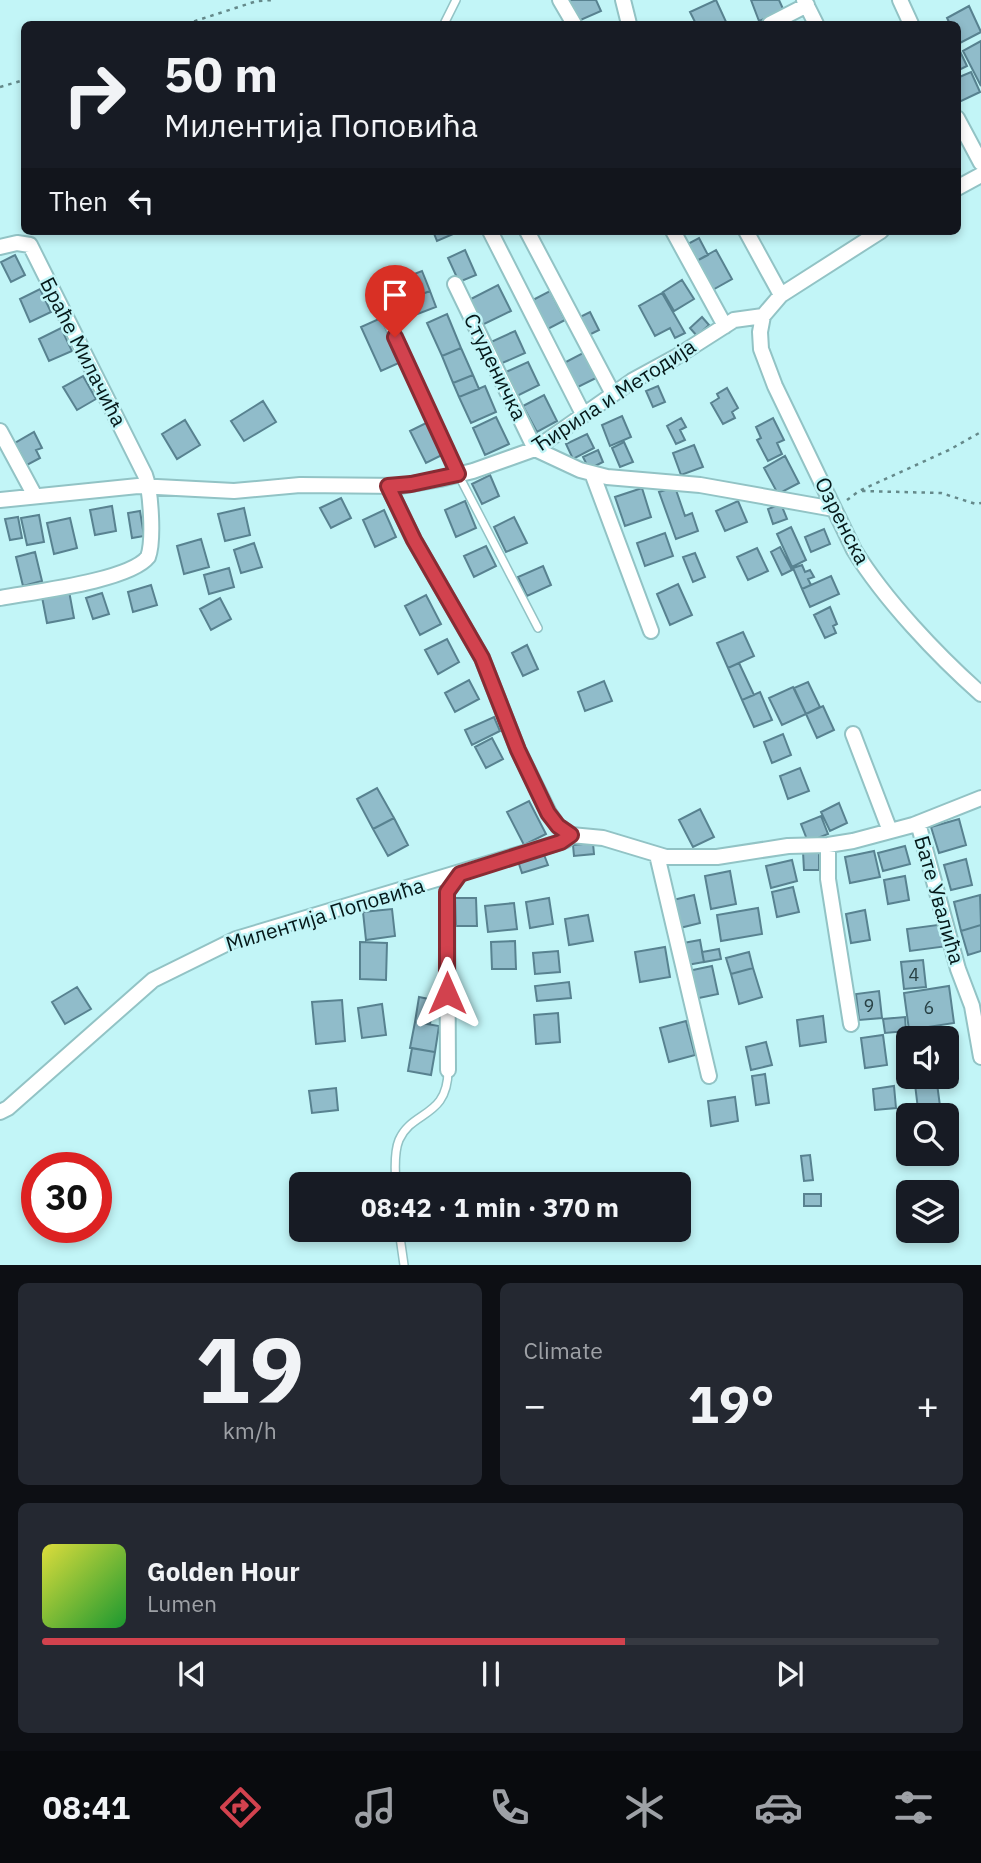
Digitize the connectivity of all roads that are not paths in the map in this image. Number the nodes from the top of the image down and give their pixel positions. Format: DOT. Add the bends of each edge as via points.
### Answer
graph roads {
  1 [pos="456,0"];
  2 [pos="560,0"];
  3 [pos="623,0"];
  4 [pos="900,0"];
  5 [pos="806,2"];
  6 [pos="446,21"];
  7 [pos="572,21"];
  8 [pos="628,21"];
  9 [pos="775,21"];
  10 [pos="815,21"];
  11 [pos="910,21"];
  12 [pos="961,126"];
  13 [pos="981,163"];
  14 [pos="981,175"];
  15 [pos="961,186"];
  16 [pos="492,235"];
  17 [pos="529,235"];
  18 [pos="675,235"];
  19 [pos="748,235"];
  20 [pos="875,235"];
  21 [pos="0,247"];
  22 [pos="454,285"];
  23 [pos="781,295"];
  24 [pos="384,315"];
  25 [pos="763,316"];
  26 [pos="725,326"];
  27 [pos="613,394"];
  28 [pos="583,414"];
  29 [pos="0,430"];
  30 [pos="535,449"];
  31 [pos="592,473"];
  32 [pos="458,474"];
  33 [pos="150,486"];
  34 [pos="388,486"];
  35 [pos="34,496"];
  36 [pos="0,500"];
  37 [pos="834,509"];
  38 [pos="0,598"];
  39 [pos="538,628"];
  40 [pos="652,631"];
  41 [pos="981,694"];
  42 [pos="853,734"];
  43 [pos="981,798"];
  44 [pos="918,823"];
  45 [pos="890,831"];
  46 [pos="571,835"];
  47 [pos="828,845"];
  48 [pos="657,855"];
  49 [pos="460,874"];
  50 [pos="851,1024"];
  51 [pos="981,1057"];
  52 [pos="448,1070"];
  53 [pos="709,1076"];
  54 [pos="0,1112"];
  55 [pos="397,1172"];
  56 [pos="401,1242"];
  57 [pos="404,1265"];
  1 -- 6 [label="lane"];
  2 -- 7 [label="street"];
  3 -- 8 [label="street"];
  4 -- 11 [label="street"];
  5 -- 9 [label="street"];
  5 -- 10 [label="street"];
  12 -- 13 [label="street"];
  14 -- 15 [label="street"];
  16 -- 28 [label="street"];
  17 -- 27 [label="street"];
  18 -- 26 [label="street"];
  19 -- 23 [label="street"];
  20 -- 23 [label="street"];
  21 -- 33 [label="street, Браће Милачића" via="30,245"];
  22 -- 30 [label="street, Студеничка"];
  23 -- 25 [label="street"];
  24 -- 32 [label="lane"];
  25 -- 26 [label="street, Ћирила и Методија" via="741,318"];
  25 -- 37 [label="street, Озренска" via="760,339 764,358"];
  26 -- 27 [label="street, Ћирила и Методија"];
  27 -- 28 [label="street, Ћирила и Методија"];
  28 -- 30 [label="street, Ћирила и Методија"];
  29 -- 35 [label="street"];
  30 -- 31 [label="street"];
  30 -- 32 [label="street, Ћирила и Методија"];
  31 -- 37 [label="street" via="712,486"];
  31 -- 40 [label="street"];
  32 -- 34 [label="street, Ћирила и Методија"];
  32 -- 39 [label="lane"];
  33 -- 34 [label="street, Ћирила и Методија" via="234,491 300,485"];
  33 -- 35 [label="street, Ћирила и Методија"];
  33 -- 38 [label="street" via="152,540 145,562 115,576"];
  34 -- 46 [label="street" via="482,658 548,813"];
  35 -- 36 [label="street, Ћирила и Методија"];
  37 -- 41 [label="street, Озренска" via="865,568"];
  42 -- 45 [label="street"];
  43 -- 44 [label="street, Милентија Поповића"];
  44 -- 45 [label="street, Милентија Поповића"];
  44 -- 51 [label="street, Бате Увалића" via="972,1006"];
  45 -- 47 [label="street, Милентија Поповића"];
  46 -- 48 [label="street, Милентија Поповића" via="603,838"];
  46 -- 49 [label="street, Милентија Поповића"];
  47 -- 48 [label="street, Милентија Поповића" via="707,858"];
  47 -- 50 [label="street" via="828,879"];
  48 -- 53 [label="street"];
  49 -- 52 [label="street" via="447,892"];
  49 -- 54 [label="street, Милентија Поповића" via="236,939 153,980"];
  52 -- 55 [label="lane" via="443,1096 399,1140"];
  56 -- 57 [label="lane"];
}
